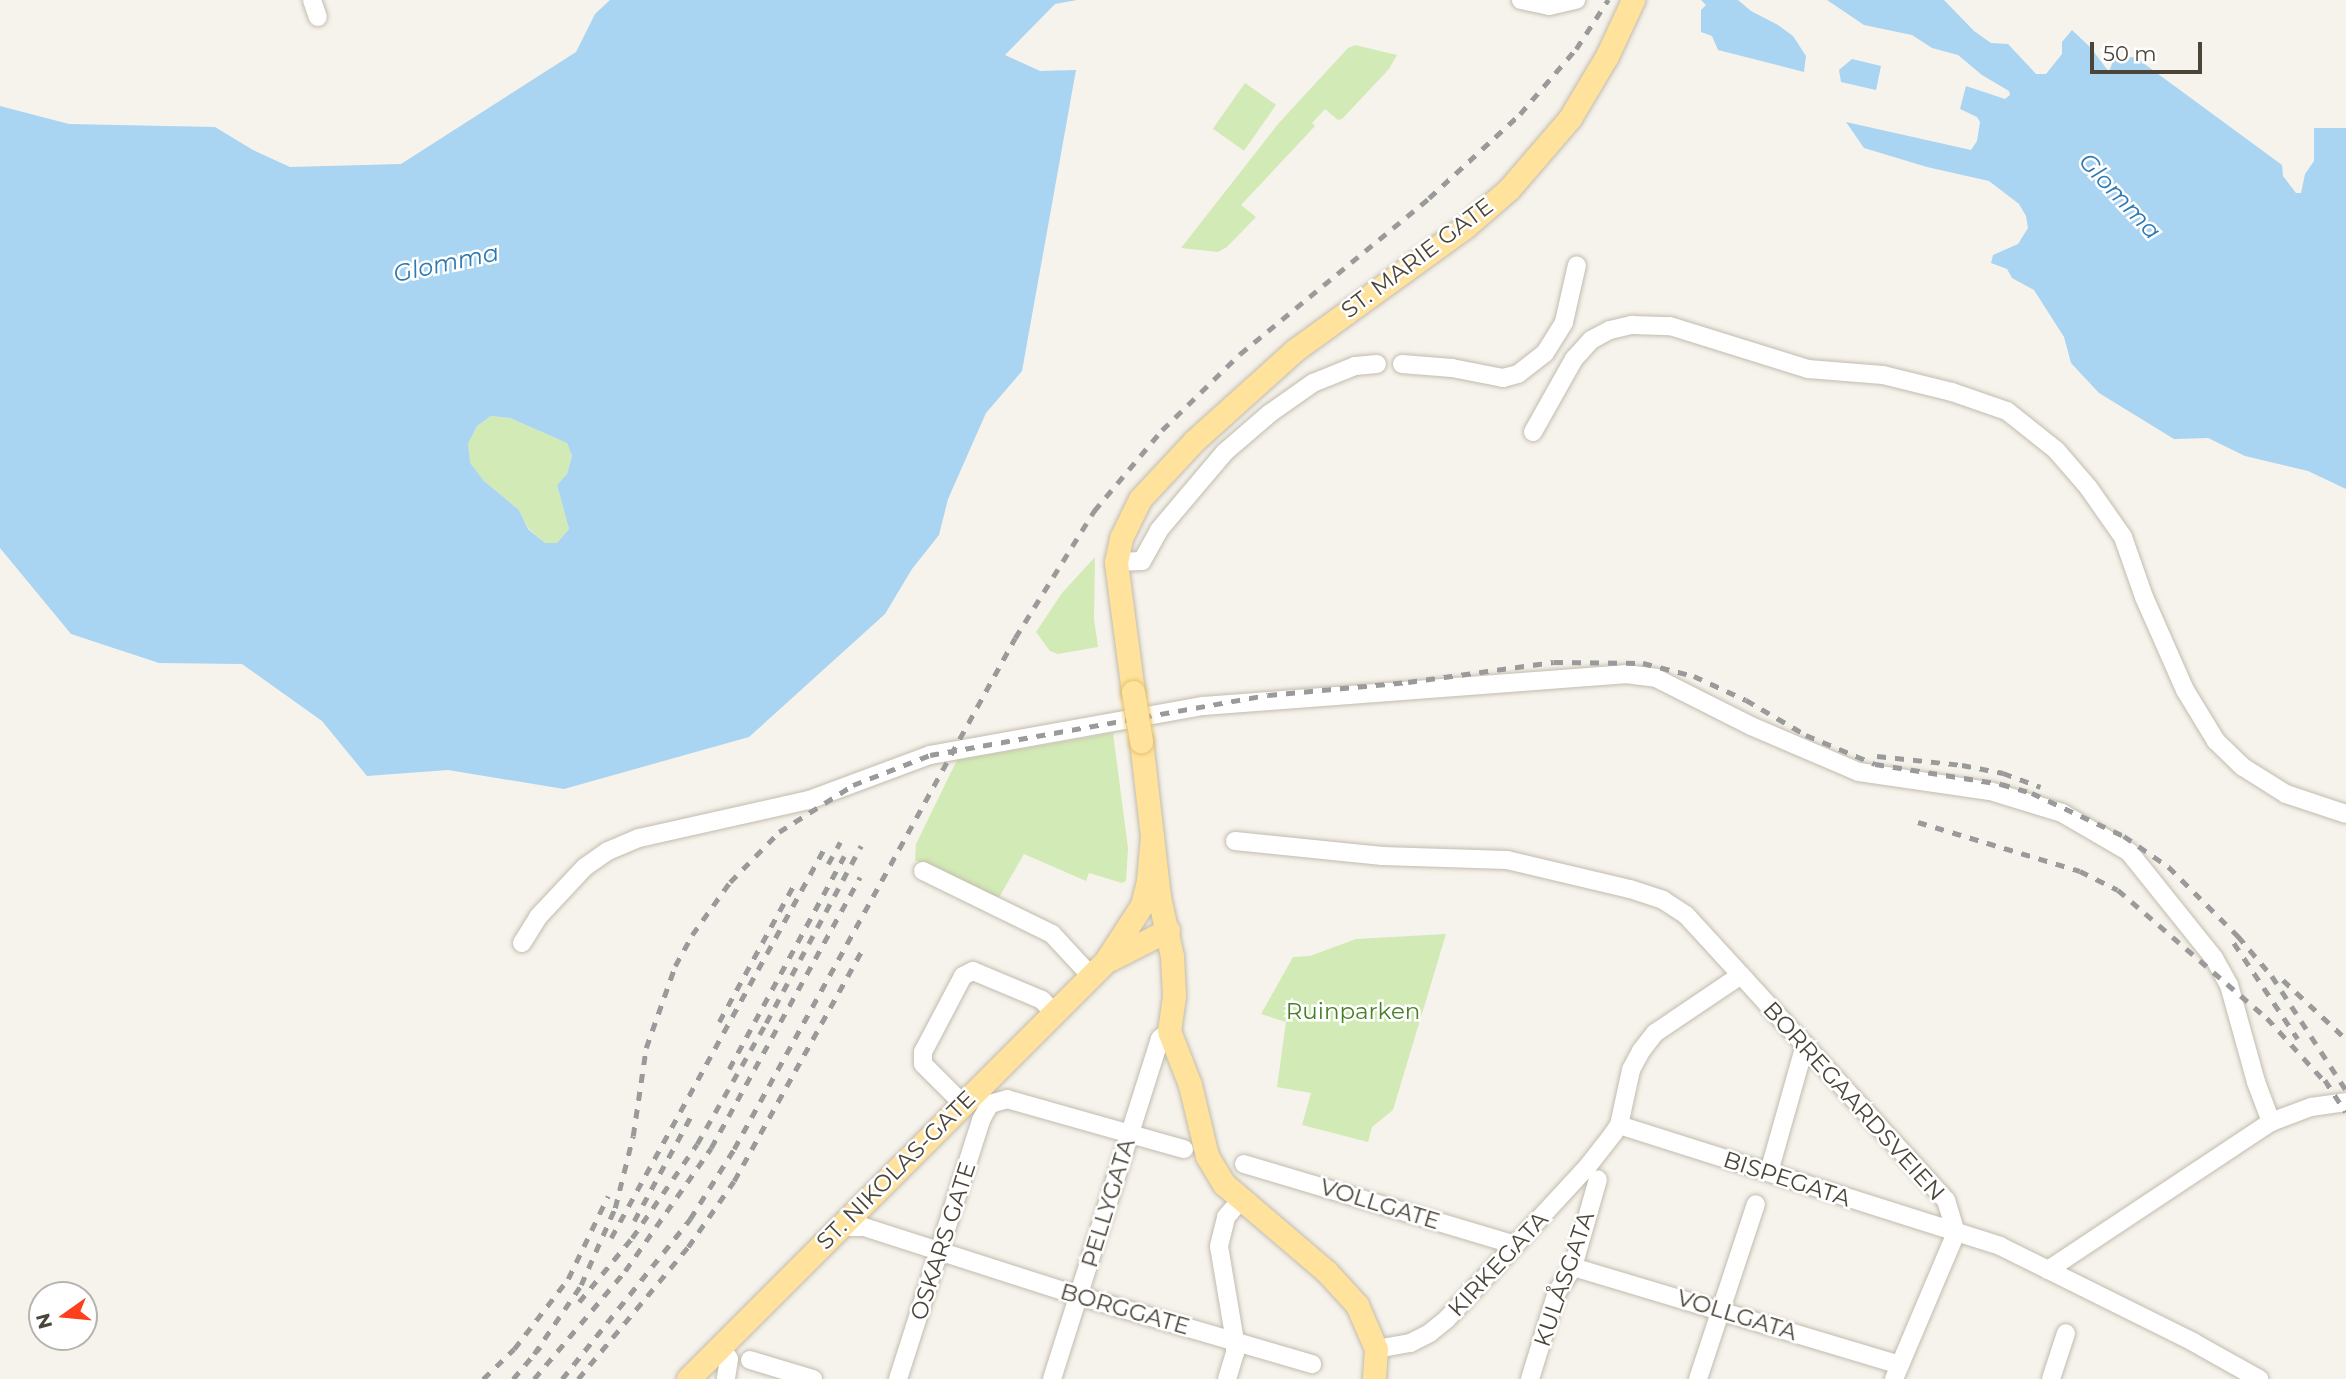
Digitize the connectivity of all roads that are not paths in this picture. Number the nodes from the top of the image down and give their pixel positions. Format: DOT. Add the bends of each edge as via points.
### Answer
graph roads {
  1 [pos="1521,0"];
  2 [pos="1576,0"];
  3 [pos="1633,0"];
  4 [pos="1577,265"];
  5 [pos="1377,364"];
  6 [pos="1402,364"];
  7 [pos="1533,432"];
  8 [pos="1122,563"];
  9 [pos="1141,741"];
  10 [pos="2346,814"];
  11 [pos="1152,835"];
  12 [pos="1235,841"];
  13 [pos="923,871"];
  14 [pos="1168,930"];
  15 [pos="522,943"];
  16 [pos="1098,969"];
  17 [pos="1741,975"];
  18 [pos="1054,1013"];
  19 [pos="1169,1031"];
  20 [pos="1805,1045"];
  21 [pos="2346,1102"];
  22 [pos="962,1103"];
  23 [pos="2271,1122"];
  24 [pos="1619,1125"];
  25 [pos="1129,1134"];
  26 [pos="1184,1149"];
  27 [pos="1244,1164"];
  28 [pos="1769,1172"];
  29 [pos="1598,1179"];
  30 [pos="1241,1200"];
  31 [pos="1756,1204"];
  32 [pos="837,1227"];
  33 [pos="1956,1233"];
  34 [pos="1515,1245"];
  35 [pos="939,1252"];
  36 [pos="1573,1267"];
  37 [pos="2048,1270"];
  38 [pos="1079,1296"];
  39 [pos="1720,1309"];
  40 [pos="2066,1332"];
  41 [pos="1235,1341"];
  42 [pos="722,1348"];
  43 [pos="1376,1349"];
  44 [pos="750,1360"];
  45 [pos="1312,1364"];
  46 [pos="1897,1372"];
  47 [pos="688,1379"];
  48 [pos="726,1379"];
  49 [pos="813,1379"];
  50 [pos="898,1379"];
  51 [pos="1052,1379"];
  52 [pos="1227,1379"];
  53 [pos="1374,1379"];
  54 [pos="1530,1379"];
  55 [pos="1698,1379"];
  56 [pos="2050,1379"];
  57 [pos="2259,1379"];
  1 -- 2 [label="street" via="1549,6"];
  3 -- 8 [label="main road, ST. MARIE GATE" via="1570,118 1532,165 1485,211 1295,350 1233,404 1158,481"];
  4 -- 6 [label="street" via="1564,322 1545,353 1518,374 1503,378"];
  5 -- 8 [label="street" via="1355,366 1313,383 1269,414 1225,452 1159,530 1143,561"];
  7 -- 10 [label="street" via="1574,359 1591,340 1632,325 1670,327 1808,369 1883,375 2007,411 2056,450 2123,537 2185,690 2216,741 2243,767 2286,794"];
  8 -- 9 [label="main road, ST. MARIE GATE, bridge" via="1122,612"];
  9 -- 11 [label="main road, ST. MARIE GATE"];
  9 -- 14 [label="main road, ST. MARIE GATE" via="1153,780 1168,881"];
  11 -- 14 [label="main road, ST. MARIE GATE"];
  11 -- 16 [label="main road, ST. NIKOLAS-GATE" via="1142,905"];
  12 -- 17 [label="street, BORREGAARDSVEIEN" via="1382,856 1507,860 1630,889 1663,900 1686,915"];
  13 -- 16 [label="street" via="1052,934"];
  14 -- 16 [label="main road, ST. NIKOLAS-GATE"];
  14 -- 19 [label="main road, ST. MARIE GATE" via="1174,978"];
  15 -- 23 [label="street" via="538,917 585,867 608,851 639,838 810,800 930,755 1203,706 1625,674 1656,677 1751,726 1859,772 2002,795 2062,813 2129,852 2214,958 2229,985"];
  16 -- 18 [label="main road, ST. NIKOLAS-GATE"];
  17 -- 20 [label="street, BORREGAARDSVEIEN"];
  17 -- 24 [label="street" via="1655,1034 1641,1051 1631,1070"];
  18 -- 22 [label="main road, ST. NIKOLAS-GATE"];
  18 -- 22 [label="street" via="1042,1000 973,971 963,976 923,1052 923,1064"];
  19 -- 25 [label="street, PELLYGATA" via="1160,1039"];
  19 -- 30 [label="main road, ST. MARIE GATE" via="1190,1085 1207,1156 1224,1184"];
  20 -- 28 [label="street"];
  20 -- 33 [label="street, BORREGAARDSVEIEN" via="1946,1200"];
  21 -- 23 [label="street" via="2311,1107"];
  22 -- 32 [label="main road, ST. NIKOLAS-GATE"];
  23 -- 37 [label="street"];
  24 -- 28 [label="street, BISPEGATA"];
  24 -- 34 [label="street, KIRKEGATA" via="1588,1167"];
  25 -- 26 [label="street"];
  25 -- 35 [label="street, OSKARS GATE" via="1007,1099 990,1104"];
  25 -- 38 [label="street, PELLYGATA"];
  27 -- 34 [label="street, VOLLGATE"];
  28 -- 33 [label="street, BISPEGATA"];
  29 -- 36 [label="street, KULÅSGATA"];
  30 -- 41 [label="street" via="1226,1217 1219,1246"];
  30 -- 43 [label="main road, ST. MARIE GATE" via="1342,1287 1367,1324"];
  31 -- 39 [label="street"];
  32 -- 35 [label="street, BORGGATE" via="864,1227"];
  32 -- 42 [label="main road, ST. NIKOLAS-GATE"];
  33 -- 37 [label="street"];
  33 -- 46 [label="street"];
  34 -- 43 [label="street, KIRKEGATA" via="1430,1333 1410,1343"];
  35 -- 38 [label="street, BORGGATE"];
  35 -- 50 [label="street, OSKARS GATE"];
  36 -- 39 [label="street, VOLLGATA"];
  36 -- 54 [label="street, KULÅSGATA" via="1557,1292"];
  37 -- 57 [label="street"];
  38 -- 41 [label="street, BORGGATE"];
  38 -- 51 [label="street, PELLYGATA"];
  39 -- 46 [label="street, VOLLGATA"];
  39 -- 55 [label="street"];
  40 -- 56 [label="street"];
  41 -- 45 [label="street, BORGGATE"];
  41 -- 52 [label="street"];
  42 -- 47 [label="main road, ST. NIKOLAS-GATE"];
  42 -- 48 [label="street" via="729,1359"];
  43 -- 53 [label="main road"];
  44 -- 49 [label="street"];
}
